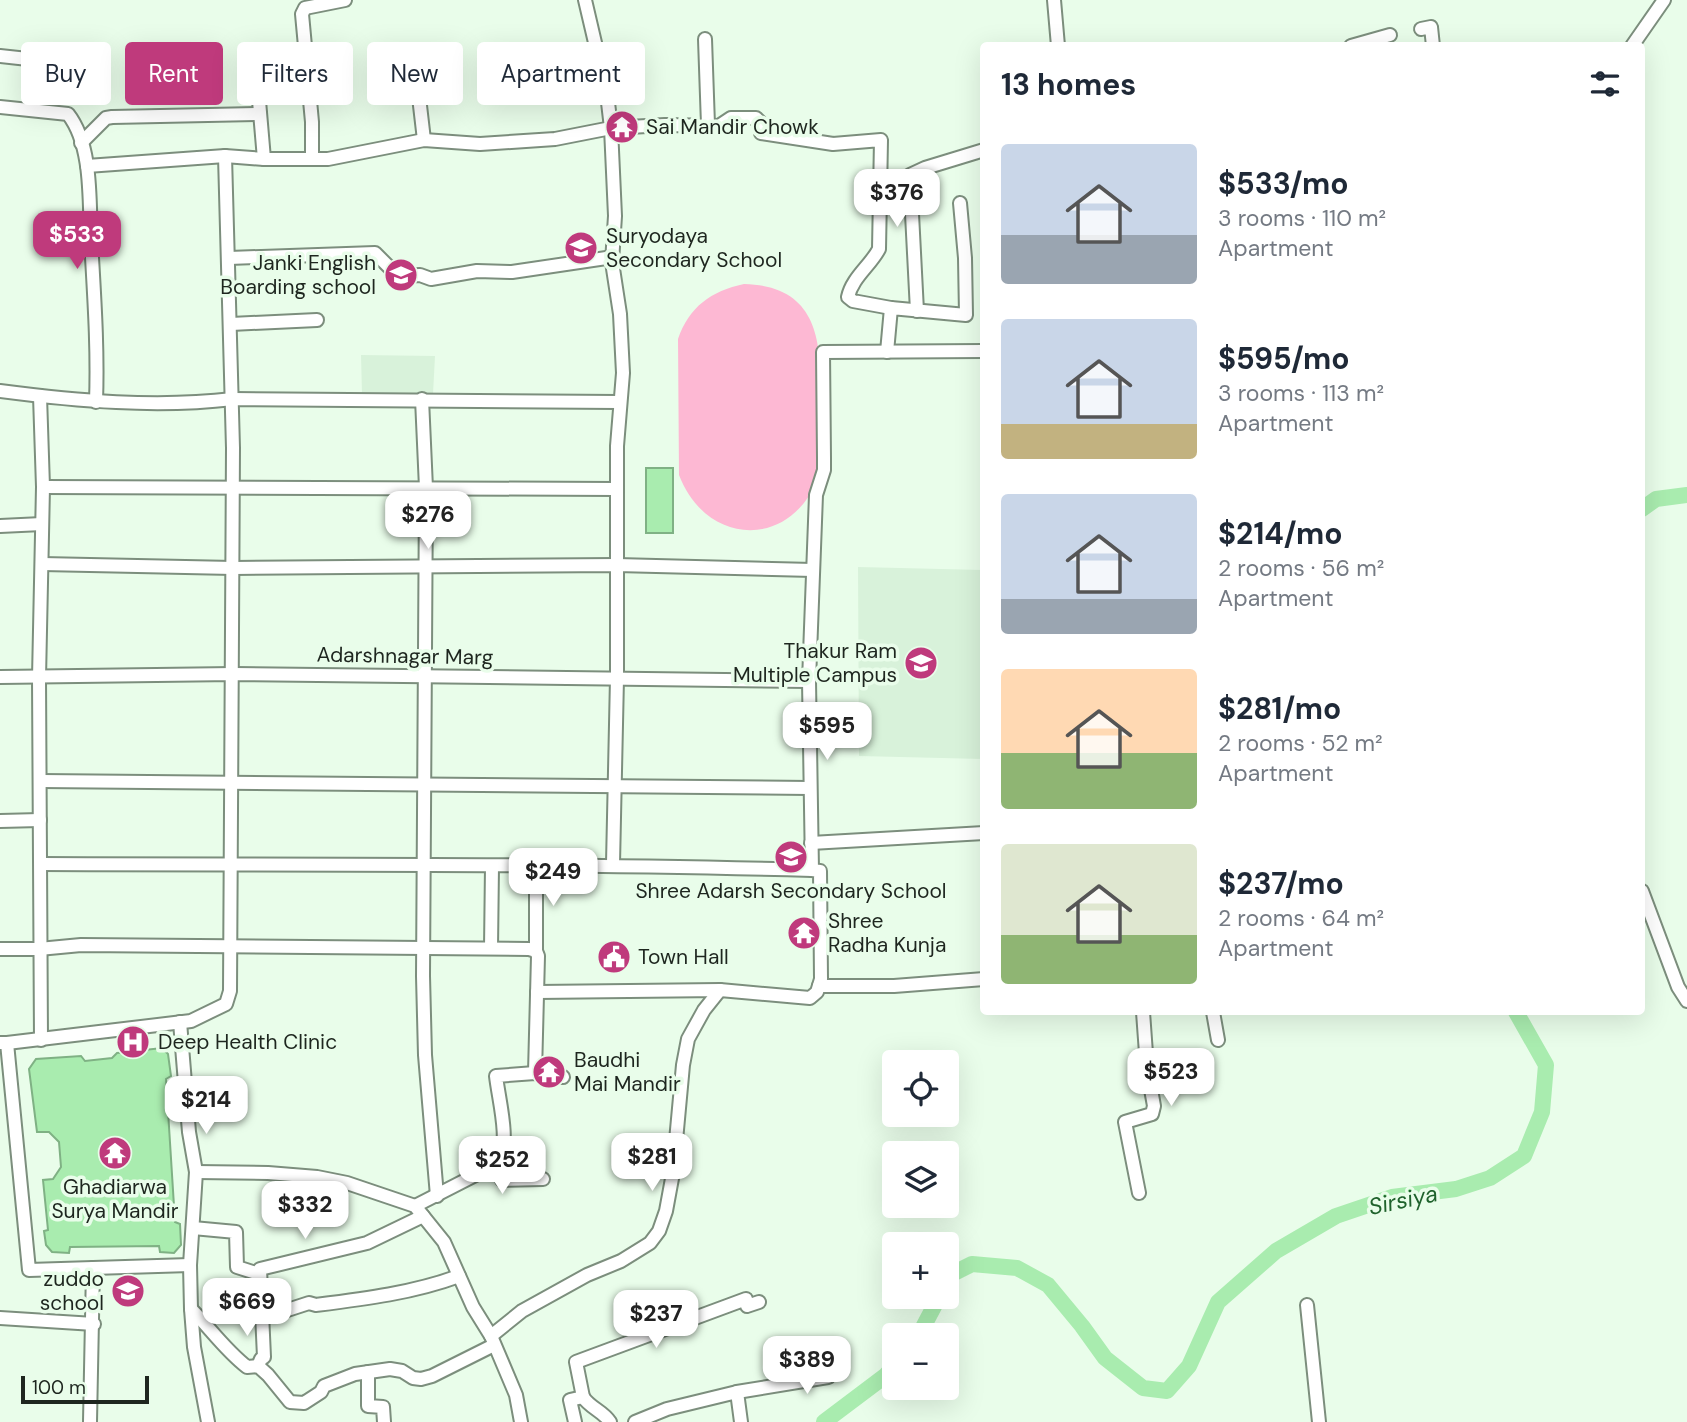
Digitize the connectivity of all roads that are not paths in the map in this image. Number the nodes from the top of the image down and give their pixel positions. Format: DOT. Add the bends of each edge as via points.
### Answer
graph roads {
  1 [pos="345,0"];
  2 [pos="585,0"];
  3 [pos="1054,0"];
  4 [pos="1664,0"];
  5 [pos="1421,29"];
  6 [pos="1390,35"];
  7 [pos="705,39"];
  8 [pos="1058,42"];
  9 [pos="1365,42"];
  10 [pos="1433,42"];
  11 [pos="1635,42"];
  12 [pos="0,56"];
  13 [pos="21,58"];
  14 [pos="259,105"];
  15 [pos="420,105"];
  16 [pos="0,107"];
  17 [pos="260,114"];
  18 [pos="708,125"];
  19 [pos="611,128"];
  20 [pos="424,140"];
  21 [pos="81,143"];
  22 [pos="980,151"];
  23 [pos="225,156"];
  24 [pos="312,158"];
  25 [pos="264,159"];
  26 [pos="87,166"];
  27 [pos="960,202"];
  28 [pos="612,257"];
  29 [pos="229,258"];
  30 [pos="891,308"];
  31 [pos="917,312"];
  32 [pos="317,320"];
  33 [pos="231,324"];
  34 [pos="980,351"];
  35 [pos="887,352"];
  36 [pos="0,391"];
  37 [pos="40,396"];
  38 [pos="233,399"];
  39 [pos="422,399"];
  40 [pos="96,402"];
  41 [pos="619,402"];
  42 [pos="233,486"];
  43 [pos="43,487"];
  44 [pos="426,488"];
  45 [pos="617,489"];
  46 [pos="42,524"];
  47 [pos="0,526"];
  48 [pos="42,564"];
  49 [pos="617,565"];
  50 [pos="233,568"];
  51 [pos="425,568"];
  52 [pos="813,570"];
  53 [pos="233,674"];
  54 [pos="424,676"];
  55 [pos="0,677"];
  56 [pos="39,678"];
  57 [pos="617,678"];
  58 [pos="810,681"];
  59 [pos="41,781"];
  60 [pos="233,782"];
  61 [pos="424,784"];
  62 [pos="616,785"];
  63 [pos="810,788"];
  64 [pos="40,820"];
  65 [pos="0,821"];
  66 [pos="980,833"];
  67 [pos="811,843"];
  68 [pos="41,864"];
  69 [pos="613,864"];
  70 [pos="232,865"];
  71 [pos="423,866"];
  72 [pos="492,866"];
  73 [pos="536,866"];
  74 [pos="813,870"];
  75 [pos="1645,899"];
  76 [pos="231,946"];
  77 [pos="423,948"];
  78 [pos="491,948"];
  79 [pos="0,949"];
  80 [pos="39,949"];
  81 [pos="536,951"];
  82 [pos="980,979"];
  83 [pos="819,986"];
  84 [pos="720,990"];
  85 [pos="537,992"];
  86 [pos="1687,1001"];
  87 [pos="1143,1015"];
  88 [pos="1213,1015"];
  89 [pos="180,1022"];
  90 [pos="41,1040"];
  91 [pos="1217,1040"];
  92 [pos="3,1043"];
  93 [pos="535,1073"];
  94 [pos="563,1077"];
  95 [pos="499,1163"];
  96 [pos="196,1172"];
  97 [pos="543,1178"];
  98 [pos="1139,1193"];
  99 [pos="437,1196"];
  100 [pos="419,1211"];
  101 [pos="193,1228"];
  102 [pos="190,1265"];
  103 [pos="93,1268"];
  104 [pos="259,1274"];
  105 [pos="458,1276"];
  106 [pos="759,1302"];
  107 [pos="1307,1305"];
  108 [pos="191,1309"];
  109 [pos="262,1314"];
  110 [pos="0,1318"];
  111 [pos="94,1324"];
  112 [pos="493,1341"];
  113 [pos="840,1347"];
  114 [pos="258,1366"];
  115 [pos="368,1372"];
  116 [pos="737,1392"];
  117 [pos="583,1397"];
  118 [pos="90,1422"];
  119 [pos="208,1422"];
  120 [pos="384,1422"];
  121 [pos="521,1422"];
  122 [pos="575,1422"];
  123 [pos="610,1422"];
  124 [pos="635,1422"];
  125 [pos="741,1422"];
  126 [pos="1319,1422"];
  1 -- 24 [label="street" via="305,8 302,14"];
  2 -- 19 [label="street"];
  3 -- 8 [label="street"];
  4 -- 11 [label="street"];
  5 -- 10 [label="street" via="1432,27"];
  6 -- 9 [label="street"];
  7 -- 18 [label="street"];
  12 -- 13 [label="street"];
  14 -- 17 [label="street"];
  15 -- 20 [label="street"];
  16 -- 21 [label="street" via="68,114"];
  17 -- 21 [label="street" via="112,117"];
  17 -- 25 [label="street"];
  18 -- 19 [label="street"];
  18 -- 30 [label="street" via="719,126 731,117 756,118 761,133 807,142 881,140 879,249 848,297"];
  19 -- 20 [label="street" via="555,139 480,144"];
  19 -- 28 [label="street"];
  20 -- 24 [label="street" via="328,159"];
  21 -- 26 [label="street"];
  22 -- 31 [label="street" via="910,175"];
  23 -- 25 [label="street"];
  23 -- 26 [label="street"];
  23 -- 29 [label="street"];
  24 -- 25 [label="street"];
  26 -- 40 [label="street" via="96,299"];
  27 -- 31 [label="street" via="966,314"];
  28 -- 29 [label="street" via="431,279 398,276 375,253"];
  28 -- 41 [label="street" via="620,314"];
  29 -- 33 [label="street"];
  30 -- 31 [label="street"];
  30 -- 35 [label="street"];
  32 -- 33 [label="street"];
  33 -- 38 [label="street"];
  34 -- 35 [label="street"];
  35 -- 52 [label="street" via="823,352 824,471 816,495"];
  36 -- 37 [label="street"];
  37 -- 40 [label="street"];
  37 -- 43 [label="street"];
  38 -- 39 [label="street"];
  38 -- 40 [label="street"];
  38 -- 42 [label="street"];
  39 -- 41 [label="street"];
  39 -- 44 [label="street"];
  41 -- 45 [label="street"];
  42 -- 43 [label="street"];
  42 -- 44 [label="street"];
  42 -- 50 [label="street"];
  43 -- 46 [label="street"];
  44 -- 45 [label="street"];
  44 -- 51 [label="street"];
  45 -- 49 [label="street"];
  46 -- 47 [label="street"];
  46 -- 48 [label="street"];
  48 -- 50 [label="street"];
  48 -- 56 [label="street"];
  49 -- 51 [label="street"];
  49 -- 52 [label="street"];
  49 -- 57 [label="street"];
  50 -- 51 [label="street"];
  50 -- 53 [label="street"];
  51 -- 54 [label="street"];
  52 -- 58 [label="street"];
  53 -- 54 [label="street, Adarshnagar Marg"];
  53 -- 56 [label="street, Adarshnagar Marg"];
  53 -- 60 [label="street"];
  54 -- 57 [label="street, Adarshnagar Marg"];
  54 -- 61 [label="street"];
  55 -- 56 [label="street, Adarshnagar Marg"];
  56 -- 59 [label="street"];
  57 -- 58 [label="street, Adarshnagar Marg"];
  57 -- 62 [label="street"];
  58 -- 63 [label="street"];
  59 -- 60 [label="street"];
  59 -- 64 [label="street"];
  60 -- 61 [label="street"];
  60 -- 70 [label="street"];
  61 -- 62 [label="street"];
  61 -- 71 [label="street"];
  62 -- 63 [label="street"];
  62 -- 69 [label="street"];
  63 -- 67 [label="street"];
  64 -- 65 [label="street"];
  64 -- 68 [label="street"];
  66 -- 67 [label="street"];
  67 -- 74 [label="street"];
  68 -- 70 [label="street"];
  68 -- 80 [label="street"];
  69 -- 73 [label="street"];
  69 -- 74 [label="street"];
  70 -- 71 [label="street"];
  70 -- 76 [label="street"];
  71 -- 72 [label="street"];
  71 -- 77 [label="street"];
  72 -- 73 [label="street"];
  72 -- 78 [label="street"];
  73 -- 81 [label="street"];
  74 -- 83 [label="street" via="820,872"];
  75 -- 86 [label="street"];
  76 -- 77 [label="street"];
  76 -- 80 [label="street"];
  76 -- 89 [label="street" via="226,1004"];
  77 -- 78 [label="street"];
  77 -- 99 [label="street" via="425,1055"];
  78 -- 81 [label="street"];
  79 -- 80 [label="street"];
  80 -- 90 [label="street"];
  81 -- 85 [label="street"];
  82 -- 83 [label="street"];
  83 -- 84 [label="street" via="810,998"];
  84 -- 85 [label="street"];
  84 -- 112 [label="street" via="688,1039 673,1172 659,1231 650,1243 621,1261 522,1311"];
  85 -- 93 [label="street"];
  87 -- 98 [label="street" via="1154,1106 1152,1114 1125,1122"];
  88 -- 91 [label="street"];
  89 -- 90 [label="street"];
  89 -- 96 [label="street"];
  90 -- 92 [label="street"];
  92 -- 103 [label="street" via="29,1270"];
  93 -- 94 [label="street"];
  93 -- 95 [label="street" via="495,1076 503,1133"];
  95 -- 97 [label="street" via="502,1180"];
  95 -- 99 [label="street"];
  96 -- 100 [label="street" via="317,1177 347,1183"];
  96 -- 101 [label="street"];
  99 -- 100 [label="street" via="420,1202"];
  100 -- 104 [label="street" via="367,1243 260,1269"];
  100 -- 105 [label="street" via="443,1242"];
  101 -- 102 [label="street"];
  101 -- 104 [label="street" via="236,1232 237,1267"];
  102 -- 103 [label="street"];
  102 -- 108 [label="street"];
  103 -- 111 [label="street"];
  104 -- 109 [label="street"];
  105 -- 109 [label="street" via="375,1297 309,1303 266,1317"];
  105 -- 112 [label="street"];
  106 -- 117 [label="street" via="747,1307 746,1299 576,1362"];
  107 -- 126 [label="street"];
  108 -- 114 [label="street" via="233,1356 247,1367"];
  108 -- 119 [label="street"];
  109 -- 114 [label="street" via="264,1357"];
  110 -- 111 [label="street"];
  111 -- 118 [label="street"];
  112 -- 115 [label="street" via="445,1371 421,1379 390,1369"];
  112 -- 121 [label="street" via="516,1395"];
  113 -- 116 [label="street" via="829,1362 828,1377"];
  114 -- 115 [label="street" via="290,1402 304,1403 324,1386"];
  115 -- 120 [label="street" via="368,1406 383,1407"];
  116 -- 124 [label="street"];
  116 -- 125 [label="street"];
  117 -- 122 [label="street" via="570,1400"];
  117 -- 123 [label="street"];
}
